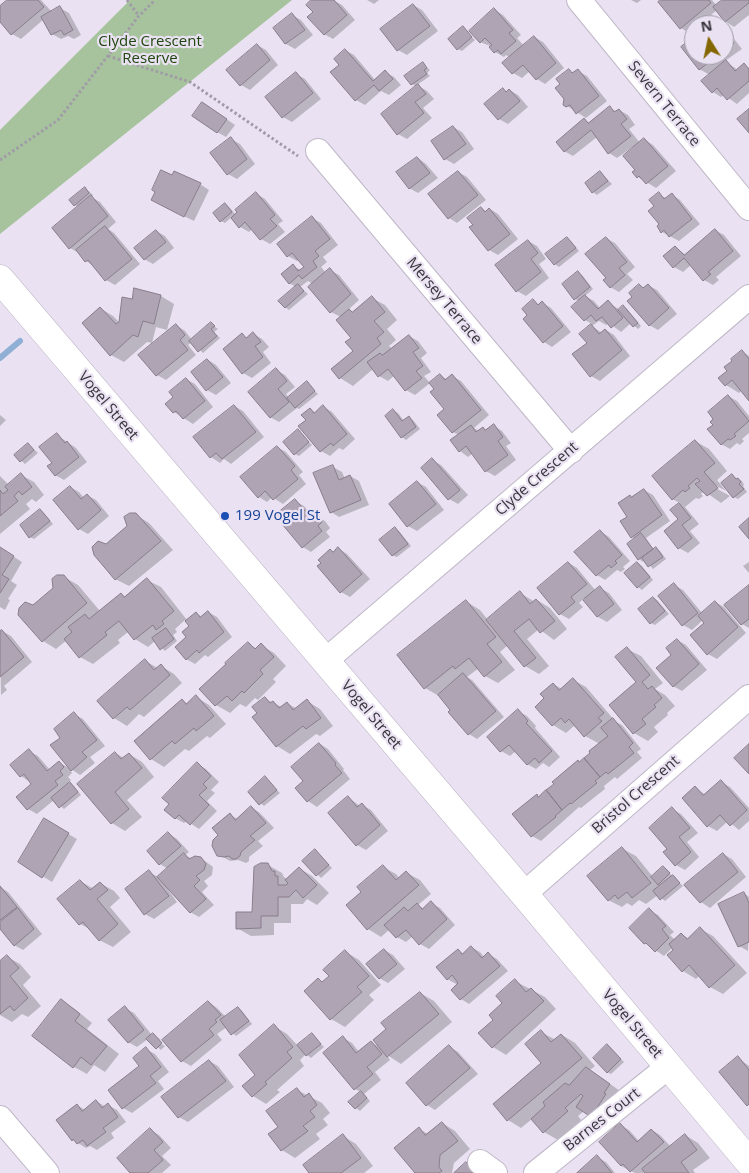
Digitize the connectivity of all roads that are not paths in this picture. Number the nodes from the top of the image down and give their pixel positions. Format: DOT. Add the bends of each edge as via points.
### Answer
graph roads {
  1 [pos="579,0"];
  2 [pos="318,151"];
  3 [pos="749,208"];
  4 [pos="0,279"];
  5 [pos="749,297"];
  6 [pos="571,451"];
  7 [pos="325,661"];
  8 [pos="749,697"];
  9 [pos="524,894"];
  10 [pos="668,1068"];
  11 [pos="0,1118"];
  12 [pos="746,1152"];
  13 [pos="47,1173"];
  14 [pos="536,1173"];
  1 -- 3 [label="street, Severn Terrace"];
  2 -- 6 [label="street, Mersey Terrace"];
  4 -- 7 [label="main road, Vogel Street"];
  5 -- 6 [label="street, Clyde Crescent"];
  6 -- 7 [label="street, Clyde Crescent"];
  7 -- 9 [label="main road, Vogel Street"];
  8 -- 9 [label="street, Bristol Crescent"];
  9 -- 10 [label="main road, Vogel Street"];
  10 -- 12 [label="main road, Vogel Street"];
  10 -- 14 [label="street, Barnes Court"];
  11 -- 13 [label="street"];
}
